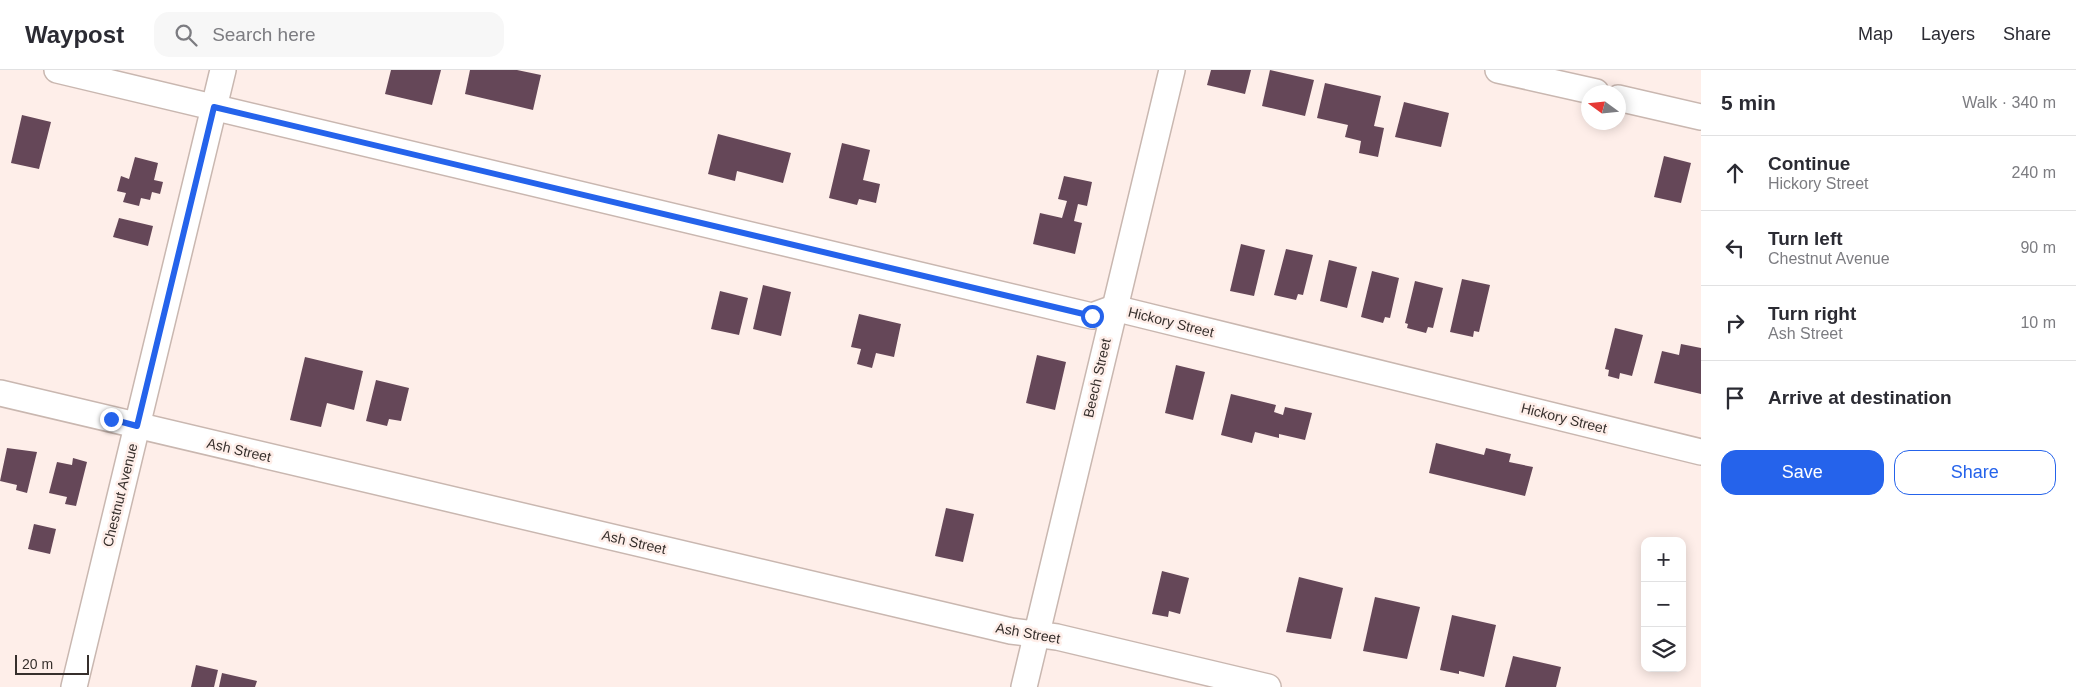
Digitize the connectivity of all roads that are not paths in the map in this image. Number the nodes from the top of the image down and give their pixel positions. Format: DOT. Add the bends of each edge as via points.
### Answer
graph roads {
  1 [pos="58,70"];
  2 [pos="223,70"];
  3 [pos="1172,70"];
  4 [pos="1498,70"];
  5 [pos="1581,89"];
  6 [pos="1626,100"];
  7 [pos="214,107"];
  8 [pos="1701,117"];
  9 [pos="1114,308"];
  10 [pos="0,393"];
  11 [pos="137,426"];
  12 [pos="1701,452"];
  13 [pos="1036,636"];
  14 [pos="74,687"];
  15 [pos="1024,687"];
  16 [pos="1268,687"];
  1 -- 7 [label="street, Hickory Street"];
  2 -- 7 [label="street, Chestnut Avenue"];
  3 -- 9 [label="street, Beech Street"];
  4 -- 5 [label="street"];
  6 -- 8 [label="street"];
  7 -- 9 [label="street, Hickory Street" via="1092,316"];
  7 -- 11 [label="street, Chestnut Avenue"];
  9 -- 12 [label="street, Hickory Street"];
  9 -- 13 [label="street, Beech Street"];
  10 -- 11 [label="street, Ash Street"];
  11 -- 13 [label="street, Ash Street"];
  11 -- 14 [label="street, Chestnut Avenue"];
  13 -- 15 [label="street, Beech Street"];
  13 -- 16 [label="street, Ash Street" via="1057,637"];
}
